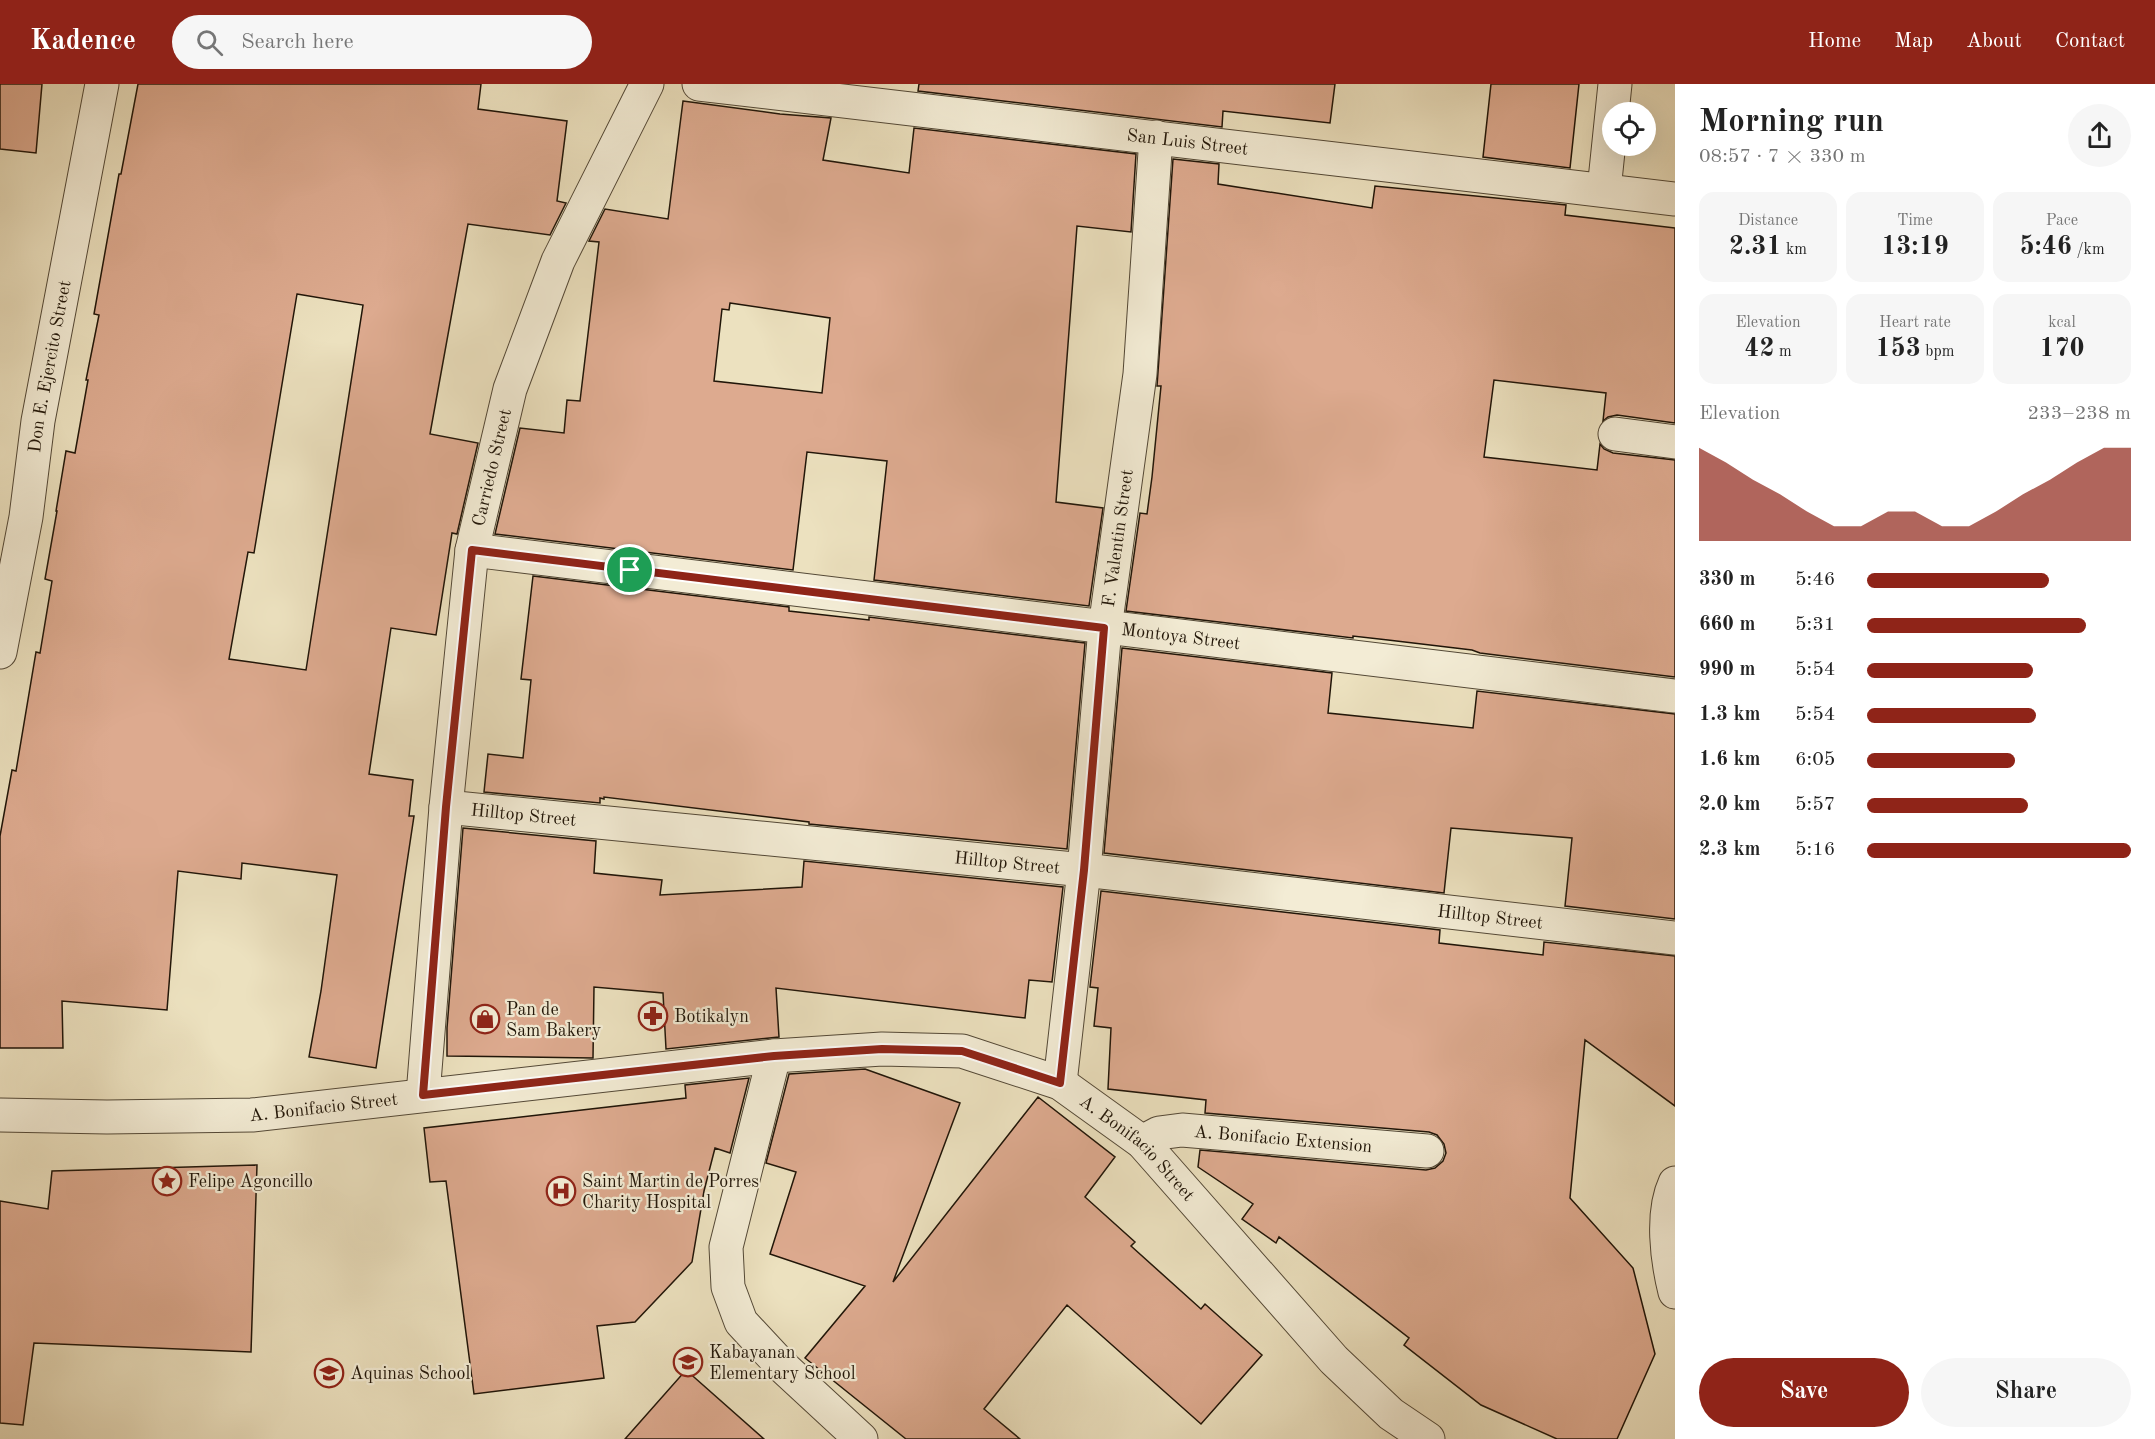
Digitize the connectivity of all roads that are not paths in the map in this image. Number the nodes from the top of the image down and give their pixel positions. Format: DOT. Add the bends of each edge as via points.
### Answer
graph roads {
  1 [pos="102,84"];
  2 [pos="647,84"];
  3 [pos="699,84"];
  4 [pos="1615,84"];
  5 [pos="1156,137"];
  6 [pos="1604,190"];
  7 [pos="1675,199"];
  8 [pos="1616,434"];
  9 [pos="1675,442"];
  10 [pos="472,550"];
  11 [pos="1104,628"];
  12 [pos="0,652"];
  13 [pos="1675,696"];
  14 [pos="446,807"];
  15 [pos="1084,870"];
  16 [pos="1675,938"];
  17 [pos="774,1056"];
  18 [pos="1060,1083"];
  19 [pos="423,1095"];
  20 [pos="0,1115"];
  21 [pos="1142,1142"];
  22 [pos="1427,1151"];
  23 [pos="1675,1184"];
  24 [pos="1675,1292"];
  25 [pos="861,1439"];
  26 [pos="1428,1439"];
  1 -- 12 [label="street, Don E. Ejercito Street" via="38,421 26,517"];
  2 -- 10 [label="street, Carriedo Street" via="558,261 510,389"];
  3 -- 5 [label="street, San Luis Street"];
  4 -- 6 [label="street"];
  5 -- 6 [label="street, San Luis Street"];
  5 -- 11 [label="street, F. Valentin Street" via="1140,375"];
  6 -- 7 [label="street, San Luis Street"];
  8 -- 9 [label="street"];
  10 -- 11 [label="street, Montoya Street"];
  10 -- 14 [label="street, Carriedo Street"];
  11 -- 13 [label="street, Montoya Street"];
  11 -- 15 [label="street, F. Valentin Street"];
  14 -- 15 [label="street, Hilltop Street"];
  14 -- 19 [label="street, Carriedo Street"];
  15 -- 16 [label="street, Hilltop Street"];
  15 -- 18 [label="street, F. Valentin Street"];
  17 -- 18 [label="street, A. Bonifacio Street" via="882,1049 962,1051"];
  17 -- 19 [label="street, A. Bonifacio Street"];
  17 -- 25 [label="street" via="726,1247 728,1287 741,1323"];
  18 -- 21 [label="street, A. Bonifacio Street"];
  19 -- 20 [label="street, A. Bonifacio Street" via="252,1115"];
  21 -- 22 [label="street, A. Bonifacio Extension" via="1159,1133 1182,1130"];
  21 -- 26 [label="street, A. Bonifacio Street" via="1334,1360 1391,1414"];
  23 -- 24 [label="street" via="1668,1198 1668,1264"];
}
